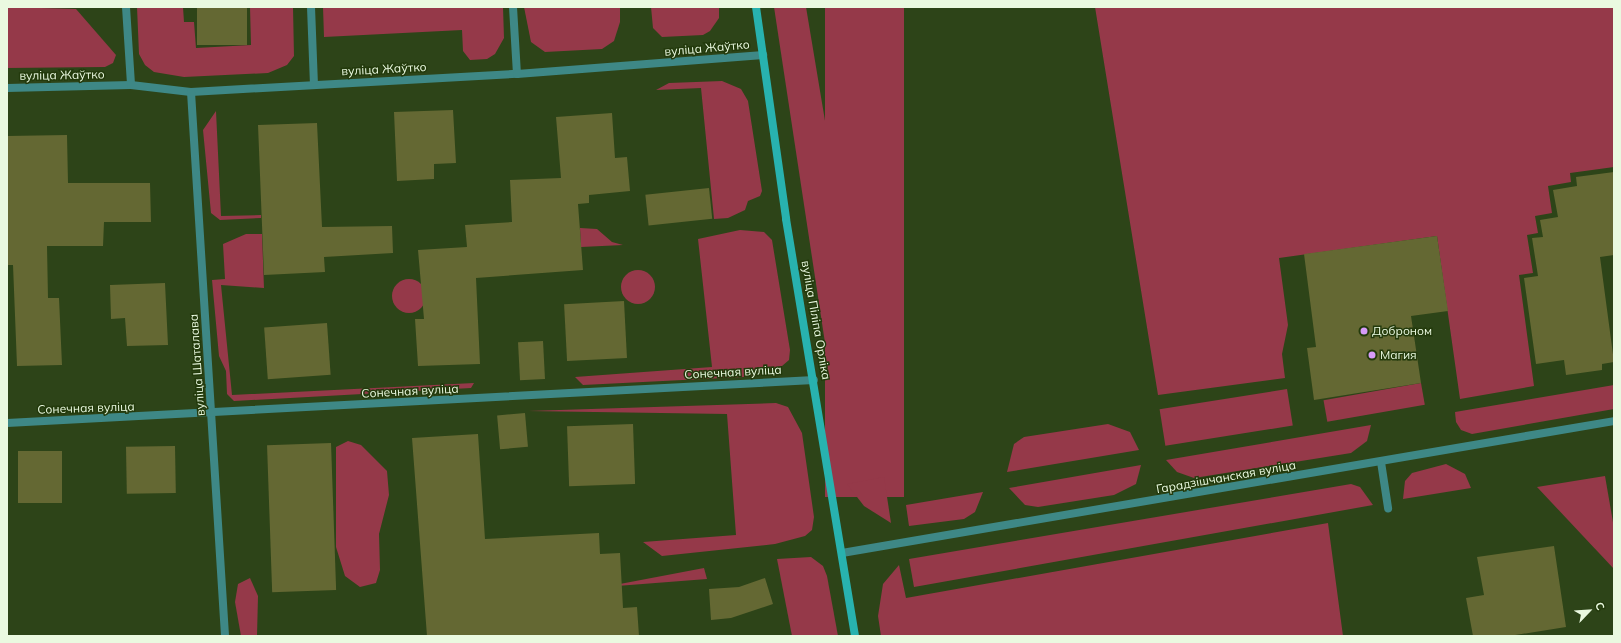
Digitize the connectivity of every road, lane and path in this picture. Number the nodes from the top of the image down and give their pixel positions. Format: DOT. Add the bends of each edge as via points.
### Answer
graph roads {
  1 [pos="126,7"];
  2 [pos="311,7"];
  3 [pos="513,7"];
  4 [pos="756,7"];
  5 [pos="763,55"];
  6 [pos="517,74"];
  7 [pos="314,85"];
  8 [pos="131,86"];
  9 [pos="7,88"];
  10 [pos="191,92"];
  11 [pos="814,380"];
  12 [pos="212,414"];
  13 [pos="1614,420"];
  14 [pos="7,423"];
  15 [pos="1381,462"];
  16 [pos="1388,508"];
  17 [pos="842,553"];
  18 [pos="225,636"];
  19 [pos="856,636"];
  1 -- 8 [label="street"];
  2 -- 7 [label="street"];
  3 -- 6 [label="street"];
  4 -- 5 [label="street, вуліца Піліпа Орліка"];
  5 -- 6 [label="street, вуліца Жаўтко"];
  5 -- 11 [label="street, вуліца Піліпа Орліка"];
  6 -- 7 [label="street, вуліца Жаўтко"];
  7 -- 10 [label="street, вуліца Жаўтко"];
  8 -- 9 [label="street, вуліца Жаўтко"];
  8 -- 10 [label="street, вуліца Жаўтко"];
  10 -- 12 [label="street, вуліца Шаталава"];
  11 -- 12 [label="street, Сонечная вуліца"];
  11 -- 17 [label="street, вуліца Піліпа Орліка"];
  12 -- 14 [label="street, Сонечная вуліца"];
  12 -- 18 [label="street, вуліца Шаталава"];
  13 -- 15 [label="street, Гарадзішчанская вуліца"];
  15 -- 16 [label="street"];
  15 -- 17 [label="street, Гарадзішчанская вуліца"];
  17 -- 19 [label="street, вуліца Піліпа Орліка"];
}
